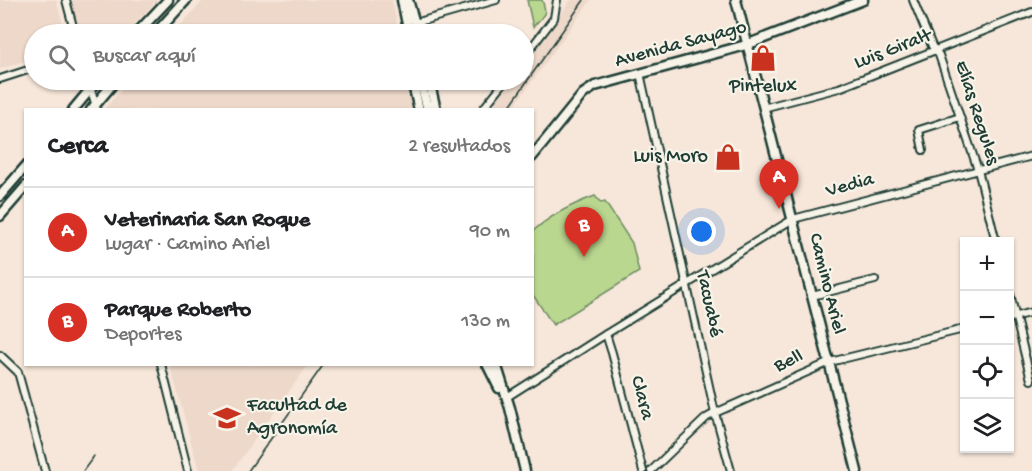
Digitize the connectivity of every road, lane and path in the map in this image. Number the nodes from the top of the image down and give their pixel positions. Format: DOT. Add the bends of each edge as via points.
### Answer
graph roads {
  1 [pos="66,0"];
  2 [pos="168,0"];
  3 [pos="186,0"];
  4 [pos="402,0"];
  5 [pos="408,0"];
  6 [pos="496,0"];
  7 [pos="558,0"];
  8 [pos="736,0"];
  9 [pos="863,0"];
  10 [pos="913,0"];
  11 [pos="1032,12"];
  12 [pos="406,19"];
  13 [pos="415,23"];
  14 [pos="72,24"];
  15 [pos="145,24"];
  16 [pos="164,24"];
  17 [pos="405,24"];
  18 [pos="407,24"];
  19 [pos="534,43"];
  20 [pos="747,45"];
  21 [pos="936,51"];
  22 [pos="24,71"];
  23 [pos="640,73"];
  24 [pos="0,79"];
  25 [pos="85,90"];
  26 [pos="90,90"];
  27 [pos="109,90"];
  28 [pos="414,90"];
  29 [pos="423,90"];
  30 [pos="431,90"];
  31 [pos="498,90"];
  32 [pos="74,108"];
  33 [pos="95,108"];
  34 [pos="419,108"];
  35 [pos="427,108"];
  36 [pos="436,108"];
  37 [pos="484,108"];
  38 [pos="763,108"];
  39 [pos="960,117"];
  40 [pos="923,150"];
  41 [pos="534,155"];
  42 [pos="1032,156"];
  43 [pos="24,168"];
  44 [pos="978,170"];
  45 [pos="24,188"];
  46 [pos="0,196"];
  47 [pos="0,216"];
  48 [pos="793,219"];
  49 [pos="995,237"];
  50 [pos="875,279"];
  51 [pos="687,284"];
  52 [pos="812,296"];
  53 [pos="1032,312"];
  54 [pos="1014,316"];
  55 [pos="1014,324"];
  56 [pos="960,330"];
  57 [pos="606,334"];
  58 [pos="0,355"];
  59 [pos="830,363"];
  60 [pos="162,366"];
  61 [pos="488,366"];
  62 [pos="496,366"];
  63 [pos="502,366"];
  64 [pos="1031,380"];
  65 [pos="506,395"];
  66 [pos="510,408"];
  67 [pos="715,413"];
  68 [pos="45,471"];
  69 [pos="188,471"];
  70 [pos="525,471"];
  71 [pos="643,471"];
  72 [pos="651,471"];
  73 [pos="731,471"];
  74 [pos="857,471"];
  1 -- 14 [label="street"];
  2 -- 15 [label="street"];
  3 -- 16 [label="street"];
  4 -- 12 [label="street"];
  5 -- 13 [label="street"];
  6 -- 13 [label="street"];
  7 -- 19 [label="street" via="556,13"];
  8 -- 20 [label="street, Camino Ariel"];
  9 -- 20 [label="street, Avenida Sayago"];
  10 -- 21 [label="street, Elías Regules"];
  11 -- 21 [label="street, Luis Giralt"];
  12 -- 17 [label="street"];
  12 -- 18 [label="street"];
  20 -- 23 [label="street, Avenida Sayago"];
  20 -- 38 [label="street, Camino Ariel"];
  21 -- 38 [label="street, Luis Giralt" via="839,88"];
  21 -- 39 [label="street, Elías Regules"];
  22 -- 24 [label="street"];
  23 -- 41 [label="street, Avenida Sayago" via="589,89"];
  23 -- 51 [label="street, Tacuabé"];
  25 -- 32 [label="street"];
  26 -- 33 [label="street"];
  27 -- 33 [label="street"];
  28 -- 34 [label="street"];
  29 -- 35 [label="street"];
  30 -- 36 [label="street"];
  31 -- 37 [label="street"];
  38 -- 48 [label="street, Camino Ariel"];
  39 -- 40 [label="street" via="919,130"];
  39 -- 44 [label="street, Elías Regules"];
  42 -- 44 [label="street, Vedia"];
  43 -- 46 [label="street"];
  44 -- 48 [label="street, Vedia"];
  44 -- 49 [label="street, Elías Regules"];
  45 -- 47 [label="street"];
  48 -- 51 [label="street, Vedia"];
  48 -- 52 [label="street, Camino Ariel"];
  50 -- 52 [label="street"];
  51 -- 57 [label="street, Vedia"];
  51 -- 67 [label="street, Tacuabé"];
  52 -- 59 [label="street, Camino Ariel"];
  53 -- 54 [label="street"];
  55 -- 64 [label="street"];
  56 -- 59 [label="street, Bell"];
  57 -- 65 [label="street, Vedia"];
  57 -- 71 [label="street, Clara"];
  58 -- 68 [label="street" via="18,372"];
  59 -- 67 [label="street, Bell"];
  59 -- 74 [label="street, Camino Ariel"];
  60 -- 69 [label="street"];
  61 -- 66 [label="street"];
  62 -- 65 [label="street"];
  63 -- 65 [label="street"];
  65 -- 66 [label="street"];
  66 -- 70 [label="street"];
  67 -- 72 [label="street, Bell"];
  67 -- 73 [label="street, Tacuabé"];
}
